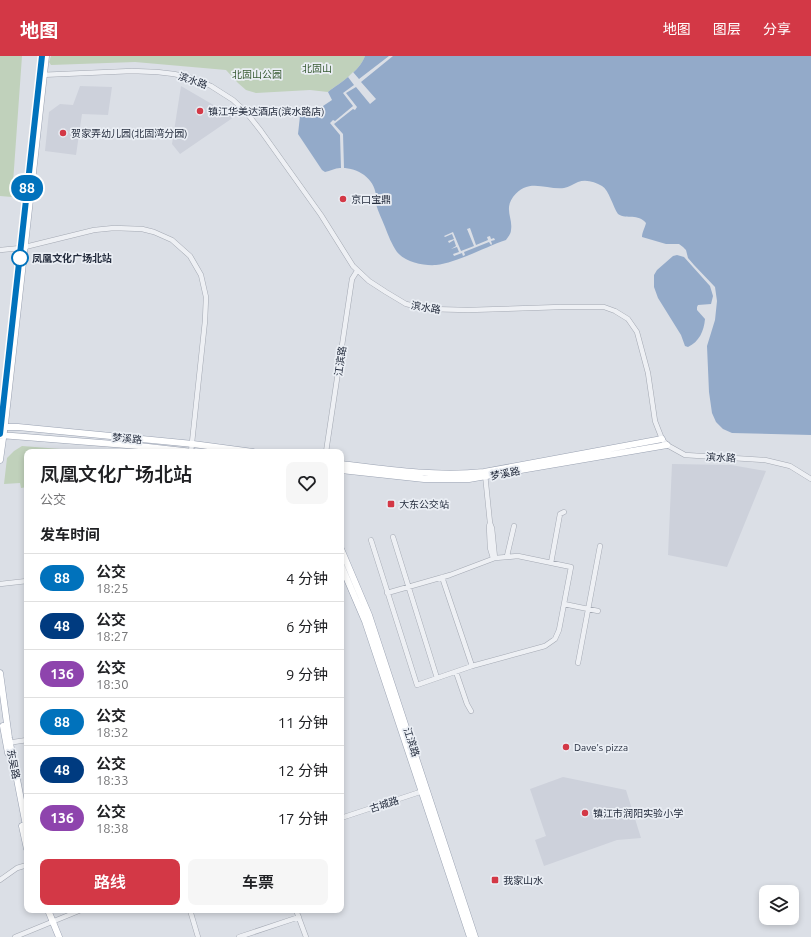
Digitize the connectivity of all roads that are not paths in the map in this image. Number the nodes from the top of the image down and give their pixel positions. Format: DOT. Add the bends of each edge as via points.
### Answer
graph roads {
  1 [pos="42,56"];
  2 [pos="46,56"];
  3 [pos="42,75"];
  4 [pos="23,248"];
  5 [pos="0,250"];
  6 [pos="357,271"];
  7 [pos="2,431"];
  8 [pos="662,439"];
  9 [pos="192,444"];
  10 [pos="667,445"];
  11 [pos="166,449"];
  12 [pos="192,449"];
  13 [pos="230,449"];
  14 [pos="326,449"];
  15 [pos="0,460"];
  16 [pos="344,464"];
  17 [pos="344,470"];
  18 [pos="485,474"];
  19 [pos="811,479"];
  20 [pos="564,512"];
  21 [pos="514,526"];
  22 [pos="392,537"];
  23 [pos="371,540"];
  24 [pos="600,546"];
  25 [pos="344,556"];
  26 [pos="507,556"];
  27 [pos="494,558"];
  28 [pos="551,563"];
  29 [pos="344,572"];
  30 [pos="442,577"];
  31 [pos="24,581"];
  32 [pos="0,584"];
  33 [pos="408,587"];
  34 [pos="387,593"];
  35 [pos="564,604"];
  36 [pos="588,609"];
  37 [pos="598,611"];
  38 [pos="578,663"];
  39 [pos="472,666"];
  40 [pos="456,672"];
  41 [pos="0,673"];
  42 [pos="438,678"];
  43 [pos="0,701"];
  44 [pos="471,711"];
  45 [pos="24,740"];
  46 [pos="8,743"];
  47 [pos="424,791"];
  48 [pos="24,817"];
  49 [pos="344,817"];
  50 [pos="24,832"];
  51 [pos="24,866"];
  52 [pos="0,880"];
  53 [pos="50,913"];
  54 [pos="53,913"];
  55 [pos="74,913"];
  56 [pos="192,913"];
  57 [pos="297,913"];
  58 [pos="299,917"];
  59 [pos="55,921"];
  60 [pos="198,936"];
  61 [pos="15,937"];
  62 [pos="59,937"];
  63 [pos="63,937"];
  64 [pos="204,937"];
  65 [pos="238,937"];
  66 [pos="306,937"];
  67 [pos="470,937"];
  68 [pos="475,937"];
  1 -- 3 [label="main road"];
  2 -- 3 [label="main road"];
  3 -- 4 [label="main road"];
  3 -- 6 [label="street, 滨水路" via="157,72 192,78 211,86 233,100 261,131"];
  4 -- 5 [label="street"];
  4 -- 7 [label="main road"];
  4 -- 9 [label="street" via="94,230 142,229 172,240 190,256 201,275 206,297 206,321"];
  6 -- 8 [label="street, 滨水路" via="374,285 406,304 429,308 468,310 604,307 615,311 628,319 637,332 648,373 655,421"];
  6 -- 14 [label="street, 江滨路" via="352,279"];
  7 -- 9 [label="main road, 梦溪路"];
  7 -- 11 [label="main road, 梦溪路"];
  7 -- 15 [label="main road"];
  8 -- 10 [label="street, 滨水路"];
  8 -- 18 [label="main road, 梦溪路"];
  9 -- 12 [label="street"];
  9 -- 13 [label="main road, 梦溪路"];
  10 -- 18 [label="main road, 梦溪路"];
  10 -- 19 [label="street, 滨水路" via="685,456 765,460 790,466"];
  16 -- 18 [label="main road, 梦溪路" via="423,473"];
  17 -- 18 [label="main road, 梦溪路" via="424,479 469,479"];
  18 -- 27 [label="street" via="490,548"];
  20 -- 28 [label="street" via="560,514"];
  21 -- 26 [label="street"];
  22 -- 33 [label="street"];
  23 -- 34 [label="street"];
  24 -- 36 [label="street"];
  25 -- 47 [label="main road, 江滨路" via="369,615"];
  26 -- 27 [label="street"];
  26 -- 28 [label="street"];
  27 -- 30 [label="street"];
  28 -- 35 [label="street" via="571,567"];
  29 -- 47 [label="main road, 江滨路" via="365,621"];
  30 -- 33 [label="street"];
  30 -- 39 [label="street"];
  31 -- 32 [label="street"];
  33 -- 34 [label="street"];
  33 -- 42 [label="street"];
  34 -- 42 [label="street" via="417,685"];
  35 -- 36 [label="street"];
  35 -- 39 [label="street" via="555,639 545,646"];
  36 -- 37 [label="street"];
  36 -- 38 [label="street"];
  39 -- 40 [label="street"];
  40 -- 42 [label="street"];
  40 -- 44 [label="street"];
  41 -- 46 [label="main road, 东吴路"];
  43 -- 46 [label="main road, 东吴路"];
  45 -- 46 [label="street"];
  46 -- 48 [label="main road, 东吴路"];
  46 -- 50 [label="main road, 东吴路"];
  47 -- 49 [label="street, 古城路"];
  47 -- 67 [label="main road, 江滨路"];
  47 -- 68 [label="main road, 江滨路"];
  51 -- 52 [label="street"];
  53 -- 59 [label="main road"];
  54 -- 59 [label="main road"];
  55 -- 59 [label="street"];
  56 -- 60 [label="street"];
  57 -- 58 [label="street"];
  58 -- 65 [label="street"];
  58 -- 66 [label="street"];
  59 -- 61 [label="street"];
  59 -- 62 [label="main road"];
  59 -- 63 [label="main road"];
  60 -- 64 [label="street"];
}
